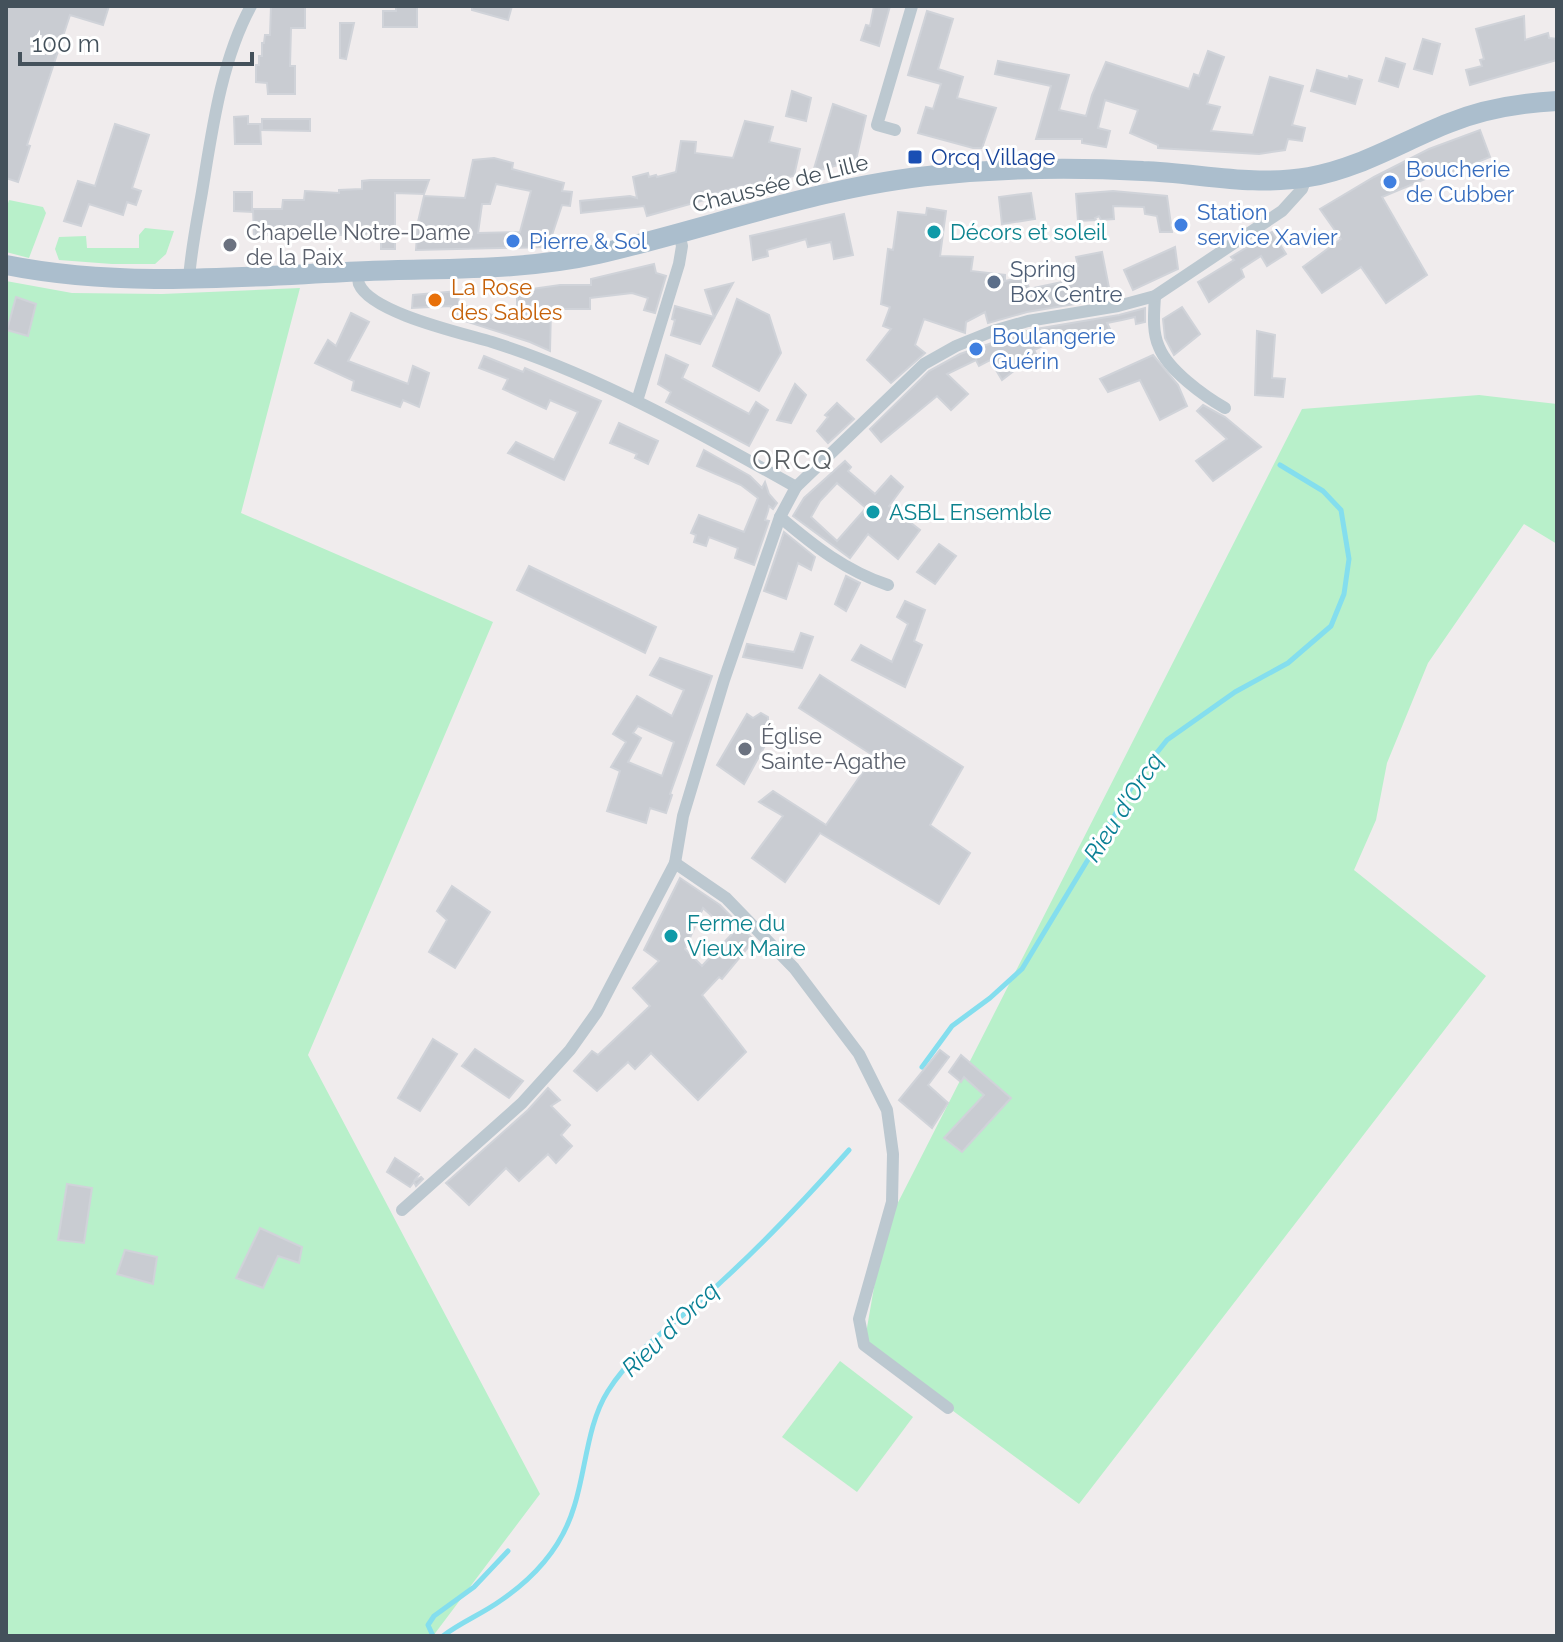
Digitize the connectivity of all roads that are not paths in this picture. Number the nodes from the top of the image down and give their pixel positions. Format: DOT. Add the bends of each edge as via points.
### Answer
graph roads {
  1 [pos="251,6"];
  2 [pos="912,6"];
  3 [pos="1556,99"];
  4 [pos="895,130"];
  5 [pos="1306,178"];
  6 [pos="679,233"];
  7 [pos="6,265"];
  8 [pos="358,271"];
  9 [pos="189,279"];
  10 [pos="1155,296"];
  11 [pos="637,401"];
  12 [pos="1225,408"];
  13 [pos="796,487"];
  14 [pos="780,517"];
  15 [pos="888,585"];
  16 [pos="675,863"];
  17 [pos="402,1210"];
  18 [pos="948,1408"];
  1 -- 9 [label="street" via="228,66 209,146"];
  2 -- 4 [label="street" via="877,125"];
  3 -- 5 [label="main road, Chaussée de Lille" via="1482,112"];
  5 -- 6 [label="main road, Chaussée de Lille" via="1253,181 1093,169 936,175 863,186"];
  5 -- 10 [label="street" via="1282,211"];
  6 -- 8 [label="main road, Chaussée de Lille" via="545,264"];
  6 -- 11 [label="street" via="679,264"];
  7 -- 9 [label="main road, Chaussée de Lille" via="60,275"];
  8 -- 9 [label="main road, Chaussée de Lille"];
  8 -- 11 [label="street" via="359,285 394,311 555,365"];
  10 -- 12 [label="street" via="1159,348 1206,397"];
  10 -- 13 [label="street" via="1028,321 956,346 924,364"];
  11 -- 13 [label="street"];
  13 -- 14 [label="street"];
  14 -- 15 [label="street" via="826,555"];
  14 -- 16 [label="street" via="724,680 683,816"];
  16 -- 17 [label="street" via="597,1012 570,1050 522,1103"];
  16 -- 18 [label="street" via="726,898 794,968 859,1054 887,1110 893,1154 892,1202 859,1319 864,1345"];
}
